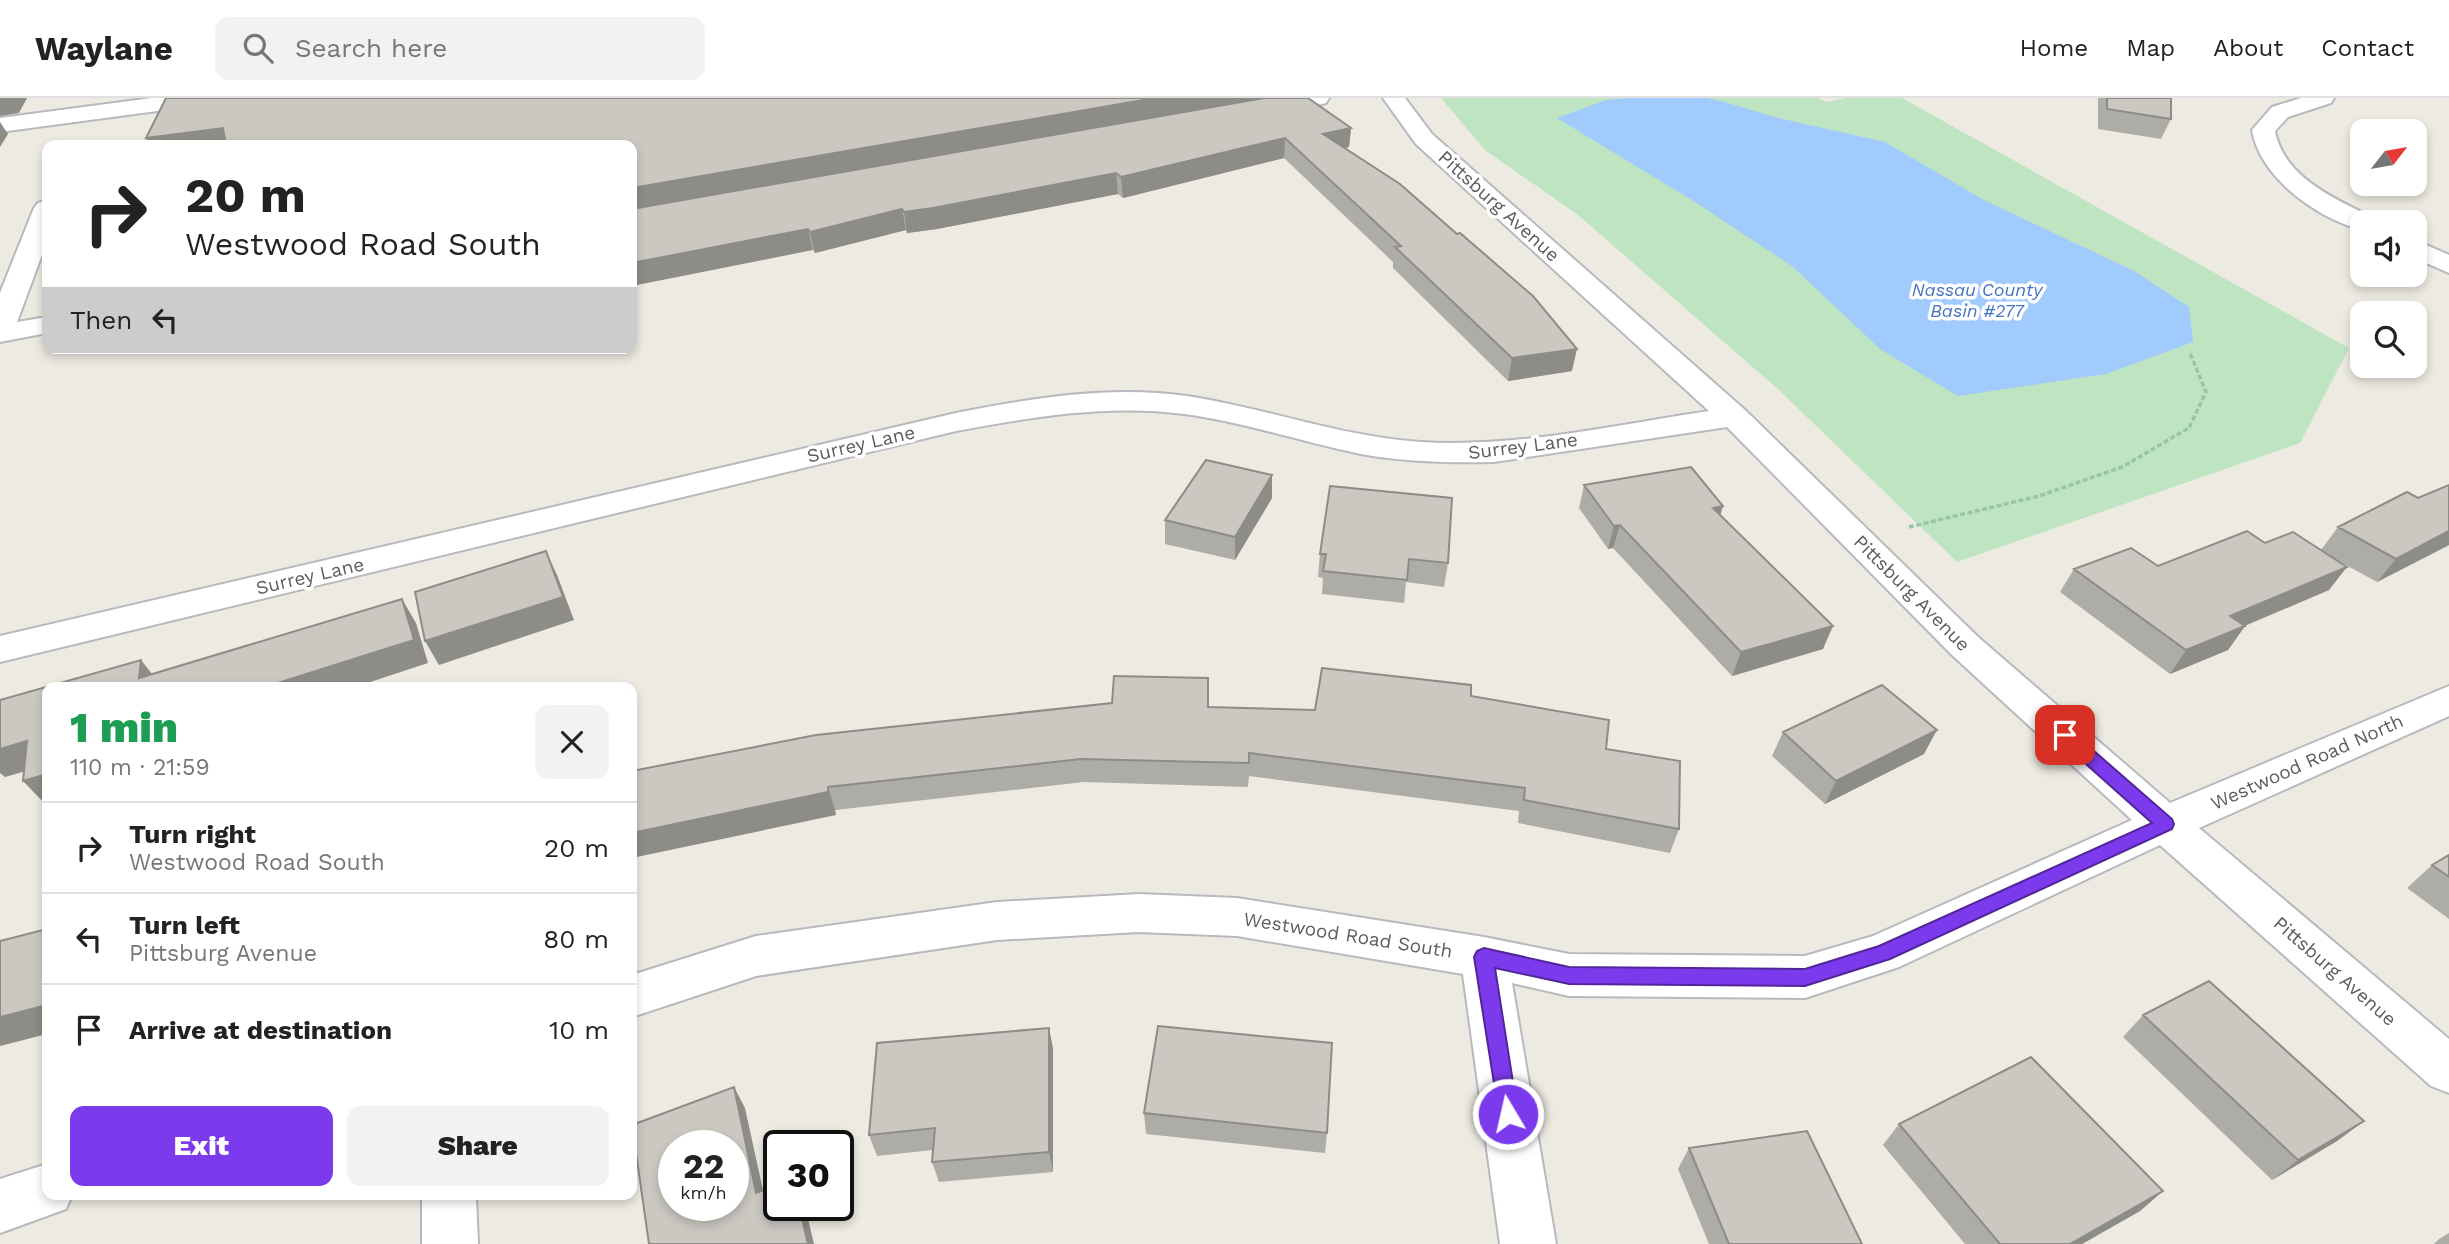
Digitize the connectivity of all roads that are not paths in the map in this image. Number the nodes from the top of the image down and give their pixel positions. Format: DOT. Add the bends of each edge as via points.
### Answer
graph roads {
  1 [pos="202,98"];
  2 [pos="1318,98"];
  3 [pos="1394,98"];
  4 [pos="2323,98"];
  5 [pos="96,105"];
  6 [pos="1235,113"];
  7 [pos="0,125"];
  8 [pos="82,134"];
  9 [pos="2350,215"];
  10 [pos="42,221"];
  11 [pos="2427,254"];
  12 [pos="2449,265"];
  13 [pos="42,326"];
  14 [pos="0,328"];
  15 [pos="0,333"];
  16 [pos="1734,417"];
  17 [pos="0,649"];
  18 [pos="2449,700"];
  19 [pos="2165,824"];
  20 [pos="1484,957"];
  21 [pos="637,994"];
  22 [pos="2449,1070"];
  23 [pos="42,1192"];
  24 [pos="449,1200"];
  25 [pos="0,1206"];
  26 [pos="450,1244"];
  27 [pos="1528,1244"];
  1 -- 5 [label="street"];
  2 -- 6 [label="street"];
  3 -- 16 [label="street, Pittsburg Avenue" via="1424,139"];
  4 -- 9 [label="street" via="2280,112 2263,130 2263,144 2270,158 2305,190"];
  5 -- 7 [label="street"];
  5 -- 8 [label="street"];
  10 -- 14 [label="street"];
  11 -- 12 [label="street"];
  13 -- 15 [label="street"];
  16 -- 17 [label="street, Surrey Lane" via="1455,454 1348,442 1182,405 1119,401 1043,405"];
  16 -- 19 [label="street, Pittsburg Avenue" via="1965,646"];
  18 -- 19 [label="street, Westwood Road North"];
  19 -- 20 [label="street, Westwood Road South" via="1883,953 1805,977 1569,975"];
  19 -- 22 [label="street, Pittsburg Avenue"];
  20 -- 21 [label="street, Westwood Road South" via="1237,916 1139,913 997,921 757,956"];
  20 -- 27 [label="street"];
  23 -- 25 [label="street"];
  24 -- 26 [label="street"];
}
